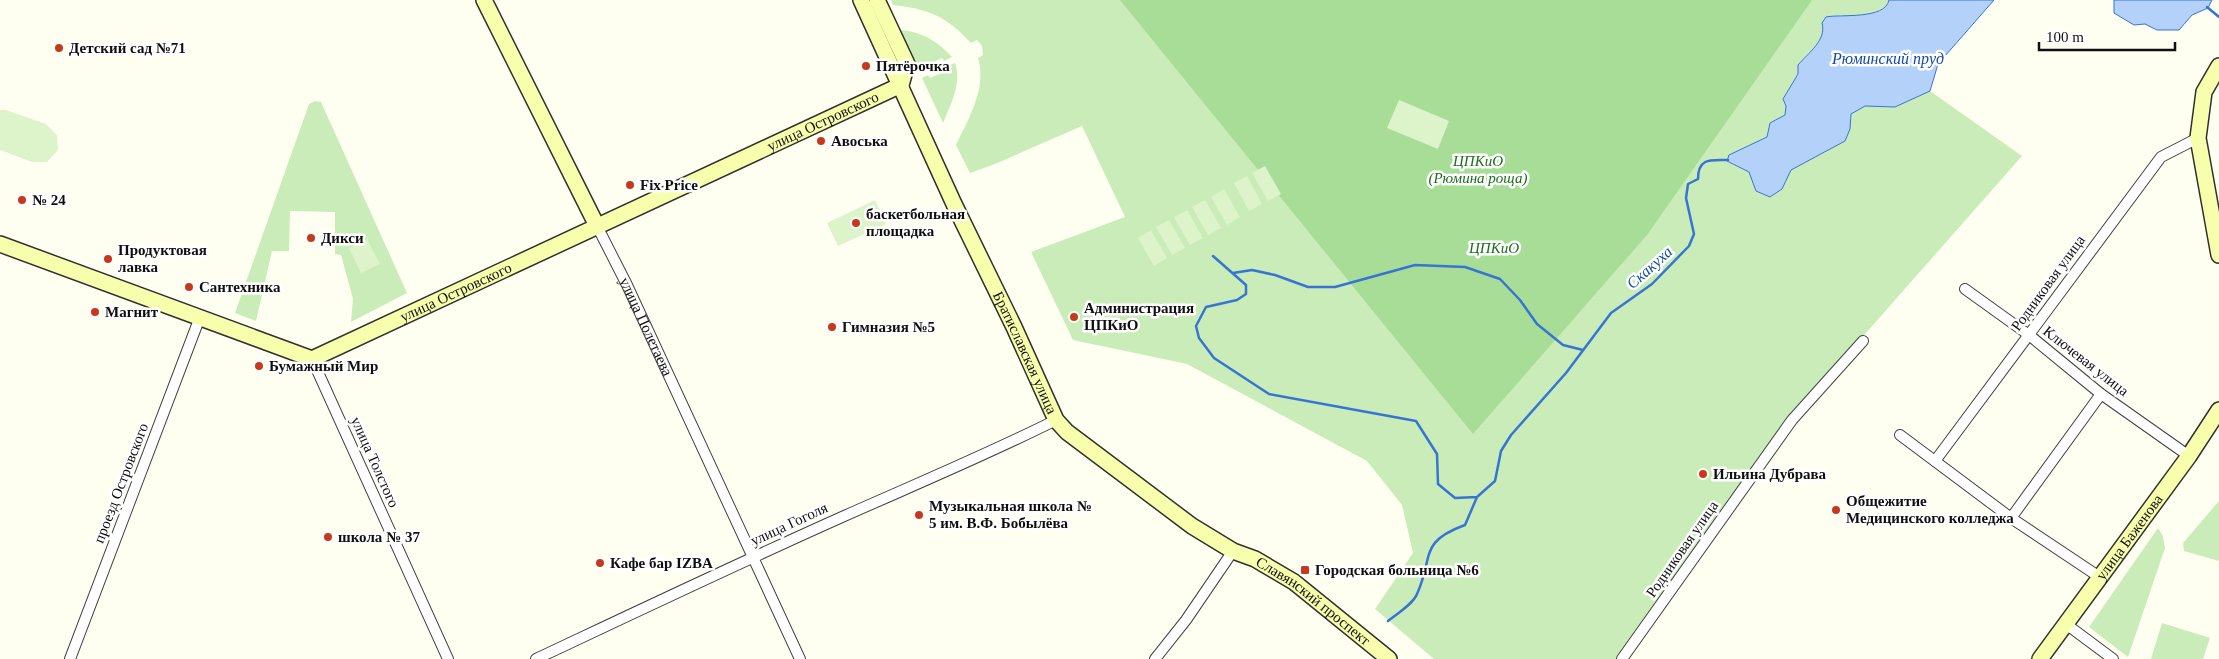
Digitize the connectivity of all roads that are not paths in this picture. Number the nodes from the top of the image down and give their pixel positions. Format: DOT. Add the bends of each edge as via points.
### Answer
graph roads {
  1 [pos="484,0"];
  2 [pos="861,0"];
  3 [pos="878,0"];
  4 [pos="2219,66"];
  5 [pos="901,85"];
  6 [pos="2198,138"];
  7 [pos="597,226"];
  8 [pos="0,244"];
  9 [pos="2219,255"];
  10 [pos="1965,290"];
  11 [pos="200,317"];
  12 [pos="2028,336"];
  13 [pos="1863,341"];
  14 [pos="312,358"];
  15 [pos="2100,394"];
  16 [pos="2218,412"];
  17 [pos="1056,420"];
  18 [pos="1900,435"];
  19 [pos="2189,456"];
  20 [pos="1935,461"];
  21 [pos="2011,518"];
  22 [pos="1233,551"];
  23 [pos="753,558"];
  24 [pos="2101,578"];
  25 [pos="2066,624"];
  26 [pos="70,659"];
  27 [pos="448,659"];
  28 [pos="536,659"];
  29 [pos="800,659"];
  30 [pos="1155,659"];
  31 [pos="1389,659"];
  32 [pos="1622,659"];
  33 [pos="2040,659"];
  34 [pos="2113,659"];
  1 -- 7 [label="street, улица Полетаева"];
  2 -- 5 [label="street, Братиславская улица"];
  3 -- 5 [label="street" via="907,64"];
  4 -- 6 [label="street" via="2204,92"];
  5 -- 7 [label="street, улица Островского"];
  5 -- 17 [label="street, Братиславская улица"];
  6 -- 9 [label="street"];
  6 -- 12 [label="street, Родниковая улица" via="2161,157"];
  7 -- 14 [label="street, улица Островского"];
  7 -- 23 [label="street, улица Полетаева"];
  8 -- 11 [label="street"];
  10 -- 12 [label="street, Ключевая улица"];
  11 -- 14 [label="street"];
  11 -- 26 [label="street, проезд Островского"];
  12 -- 15 [label="street, Ключевая улица"];
  12 -- 20 [label="street, Родниковая улица"];
  13 -- 32 [label="street, Родниковая улица" via="1792,420"];
  14 -- 27 [label="street, улица Толстого"];
  15 -- 19 [label="street, Ключевая улица"];
  15 -- 21 [label="street"];
  16 -- 19 [label="street, улица Баженова"];
  17 -- 22 [label="street, Братиславская улица" via="1154,499"];
  17 -- 23 [label="street, улица Гоголя"];
  18 -- 20 [label="street"];
  19 -- 24 [label="street, улица Баженова"];
  20 -- 21 [label="street"];
  21 -- 24 [label="street"];
  22 -- 30 [label="street"];
  22 -- 31 [label="street, Славянский проспект" via="1255,559 1294,582"];
  23 -- 28 [label="street, улица Гоголя"];
  23 -- 29 [label="street, улица Полетаева"];
  24 -- 25 [label="street, улица Баженова"];
  25 -- 33 [label="street, улица Баженова"];
  25 -- 34 [label="street"];
}
